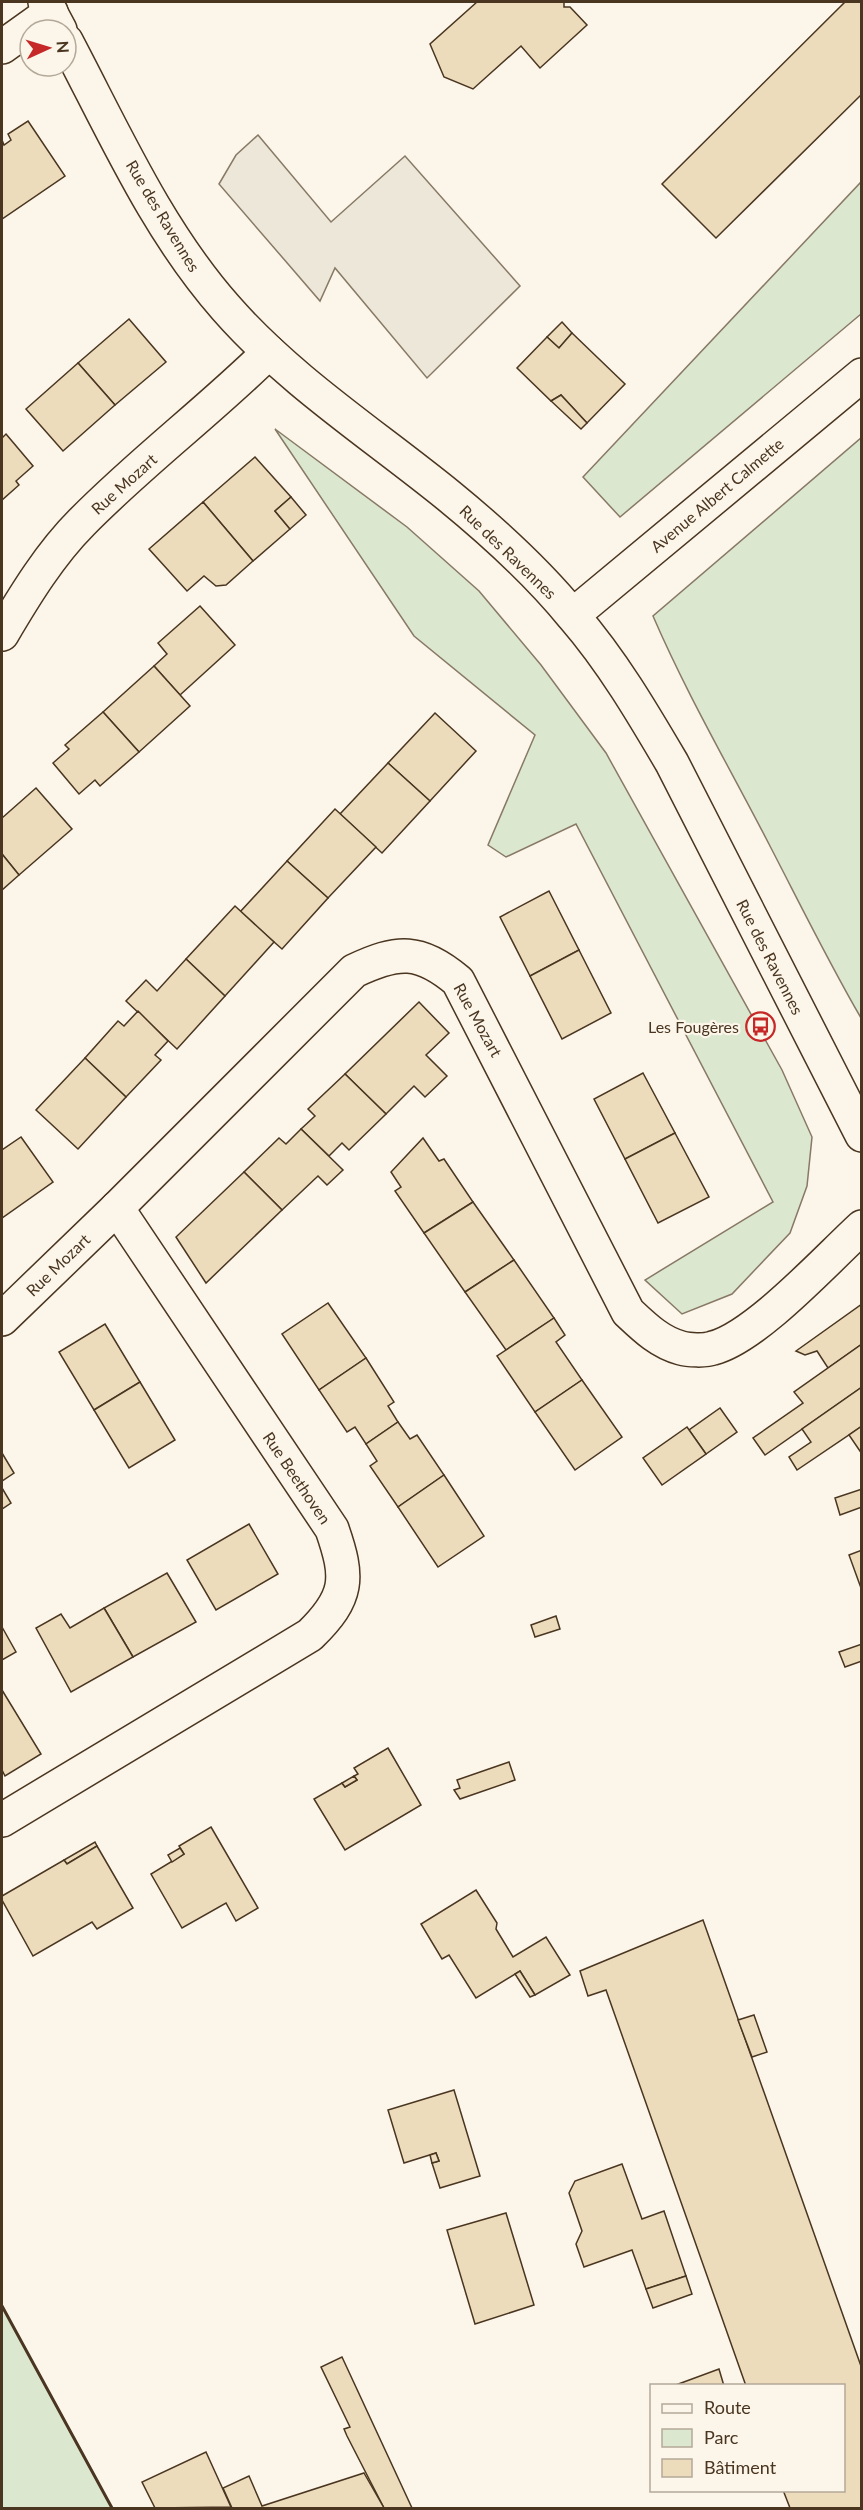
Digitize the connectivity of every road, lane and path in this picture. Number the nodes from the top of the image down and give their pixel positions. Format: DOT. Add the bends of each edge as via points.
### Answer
graph roads {
  1 [pos="52,15"];
  2 [pos="2,47"];
  3 [pos="78,64"];
  4 [pos="268,352"];
  5 [pos="861,375"];
  6 [pos="573,615"];
  7 [pos="2,634"];
  8 [pos="861,1135"];
  9 [pos="117,1208"];
  10 [pos="861,1227"];
  11 [pos="2,1319"];
  12 [pos="2,1820"];
  1 -- 2 [label="street"];
  3 -- 4 [label="street, Rue des Ravennes" via="172,238 226,308"];
  4 -- 6 [label="street, Rue des Ravennes" via="450,497"];
  4 -- 7 [label="street, Rue Mozart" via="80,524 48,563"];
  5 -- 6 [label="street, Avenue Albert Calmette"];
  6 -- 8 [label="street, Rue des Ravennes" via="639,705 672,763"];
  9 -- 10 [label="street, Rue Mozart" via="354,971 381,958 411,955 438,964 458,981 628,1312 652,1335 681,1348 711,1349 739,1336 763,1319"];
  9 -- 11 [label="street, Rue Mozart"];
  9 -- 12 [label="street, Rue Beethoven" via="332,1529 343,1562 341,1594 330,1616 310,1635"];
}
